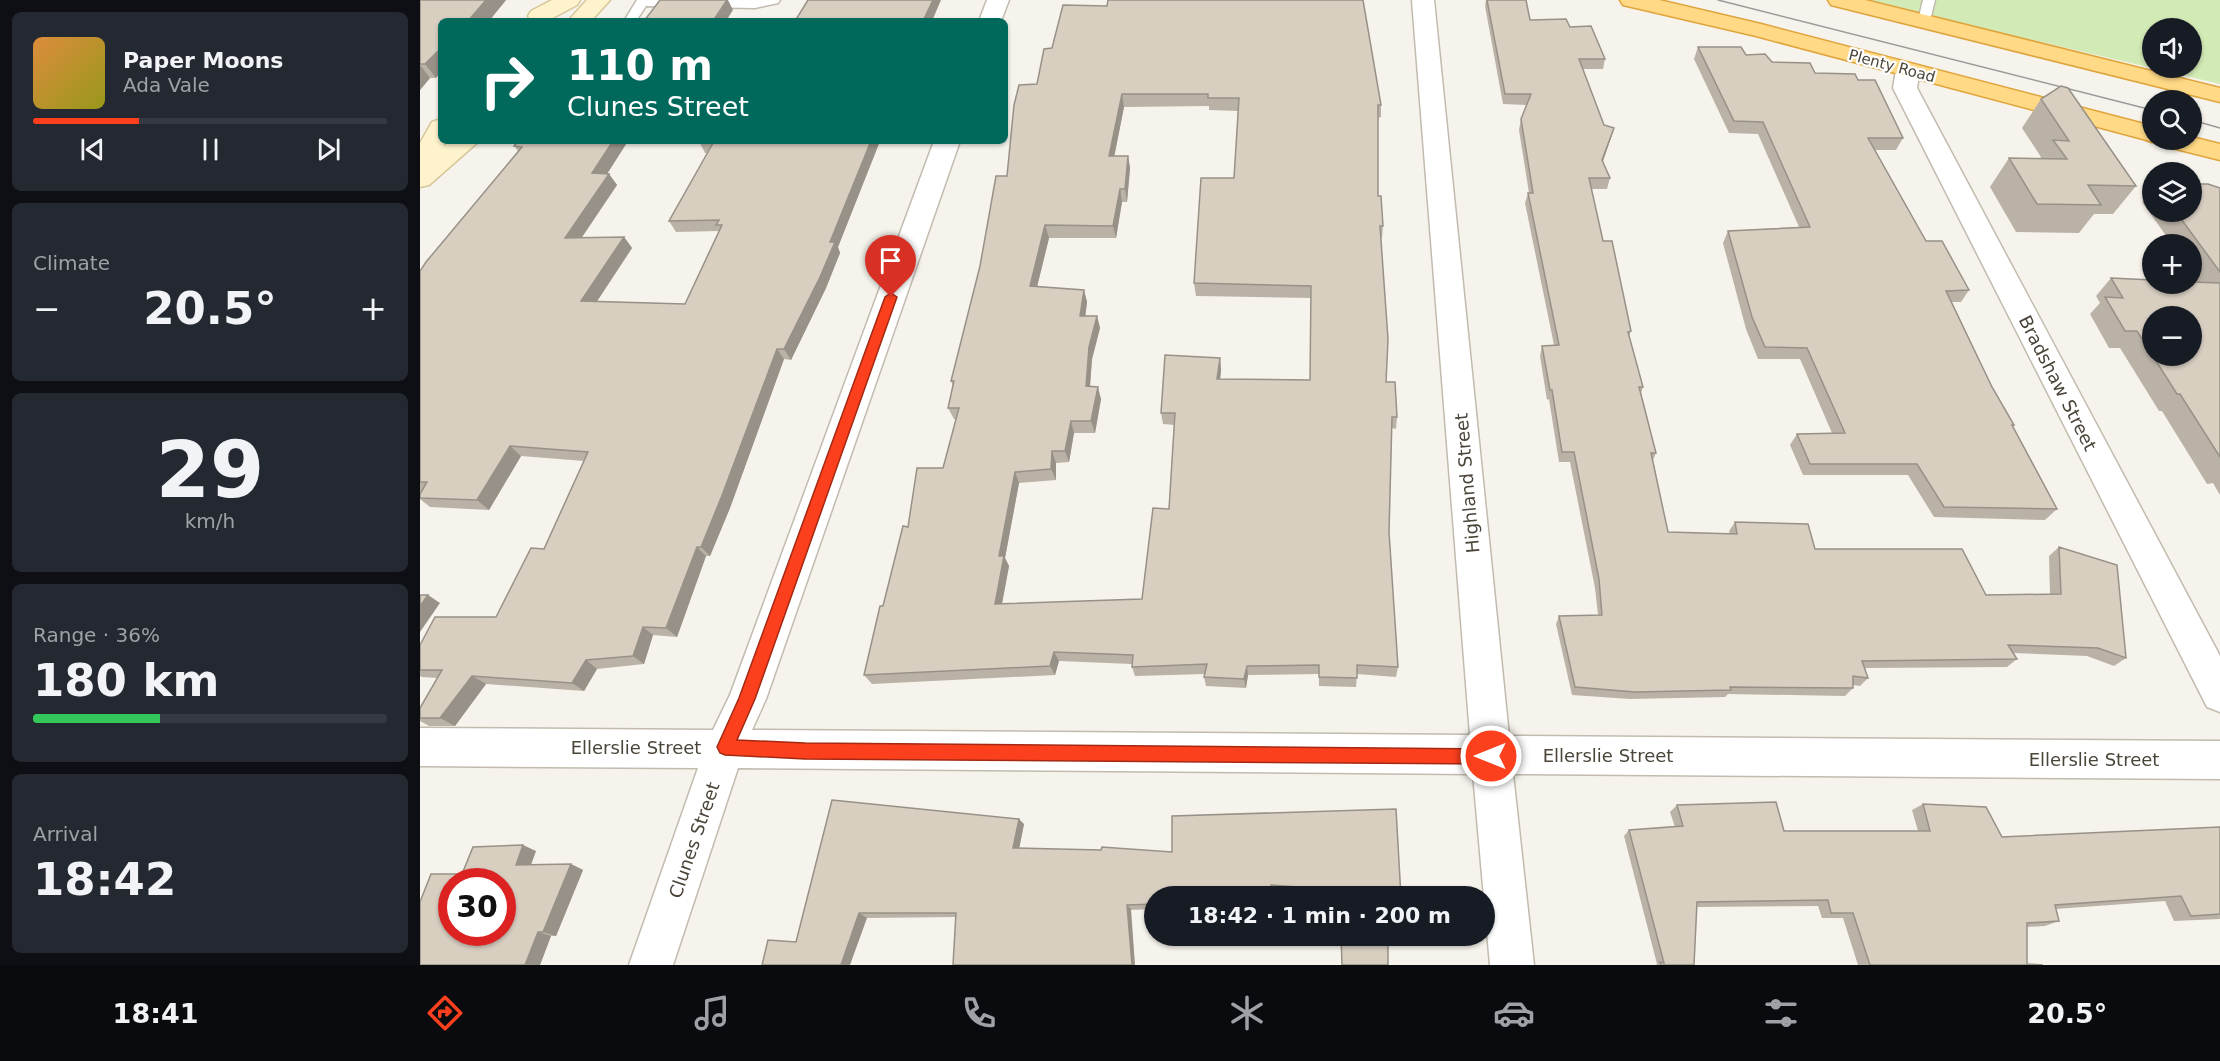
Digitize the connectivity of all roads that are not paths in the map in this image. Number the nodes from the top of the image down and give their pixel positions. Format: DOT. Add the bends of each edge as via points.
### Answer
graph roads {
  1 [pos="569,0"];
  2 [pos="599,0"];
  3 [pos="774,0"];
  4 [pos="998,0"];
  5 [pos="1423,0"];
  6 [pos="1631,0"];
  7 [pos="1839,0"];
  8 [pos="643,1"];
  9 [pos="1927,11"];
  10 [pos="541,12"];
  11 [pos="582,18"];
  12 [pos="632,18"];
  13 [pos="991,18"];
  14 [pos="1908,70"];
  15 [pos="2220,95"];
  16 [pos="2142,131"];
  17 [pos="438,134"];
  18 [pos="462,144"];
  19 [pos="946,144"];
  20 [pos="2202,148"];
  21 [pos="2220,152"];
  22 [pos="420,168"];
  23 [pos="420,179"];
  24 [pos="2220,693"];
  25 [pos="420,747"];
  26 [pos="725,747"];
  27 [pos="1491,756"];
  28 [pos="2220,760"];
  29 [pos="651,965"];
  30 [pos="1512,965"];
  1 -- 10 [label="main road"];
  2 -- 11 [label="main road"];
  3 -- 8 [label="lane" via="755,4"];
  4 -- 13 [label="street"];
  5 -- 27 [label="street, Highland Street"];
  6 -- 14 [label="highway, Plenty Road"];
  7 -- 9 [label="highway"];
  8 -- 12 [label="lane"];
  9 -- 15 [label="highway"];
  14 -- 16 [label="highway, Plenty Road"];
  14 -- 24 [label="street, Bradshaw Street" via="1905,88"];
  17 -- 22 [label="main road"];
  18 -- 23 [label="main road"];
  19 -- 26 [label="street, Clunes Street" via="747,699"];
  20 -- 21 [label="highway"];
  25 -- 26 [label="street, Ellerslie Street"];
  26 -- 27 [label="street, Ellerslie Street" via="806,751"];
  26 -- 29 [label="street, Clunes Street"];
  27 -- 28 [label="street, Ellerslie Street"];
  27 -- 30 [label="street, Highland Street"];
}
